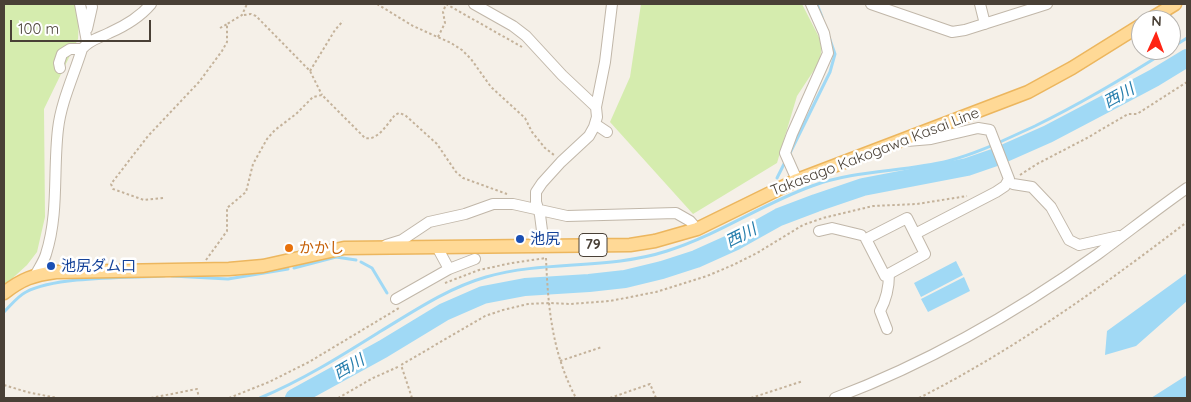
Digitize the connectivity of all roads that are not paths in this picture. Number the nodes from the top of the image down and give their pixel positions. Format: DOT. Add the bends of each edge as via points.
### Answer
graph roads {
  1 [pos="80,4"];
  2 [pos="91,4"];
  3 [pos="151,4"];
  4 [pos="474,4"];
  5 [pos="612,4"];
  6 [pos="811,4"];
  7 [pos="876,4"];
  8 [pos="980,4"];
  9 [pos="1040,5"];
  10 [pos="985,24"];
  11 [pos="1131,31"];
  12 [pos="85,41"];
  13 [pos="60,68"];
  14 [pos="596,107"];
  15 [pos="595,124"];
  16 [pos="607,132"];
  17 [pos="899,142"];
  18 [pos="797,180"];
  19 [pos="1011,182"];
  20 [pos="1187,188"];
  21 [pos="538,209"];
  22 [pos="697,229"];
  23 [pos="820,231"];
  24 [pos="863,234"];
  25 [pos="915,234"];
  26 [pos="1122,236"];
  27 [pos="850,241"];
  28 [pos="544,246"];
  29 [pos="437,247"];
  30 [pos="375,248"];
  31 [pos="474,259"];
  32 [pos="450,269"];
  33 [pos="36,274"];
  34 [pos="889,274"];
  35 [pos="4,293"];
  36 [pos="875,298"];
  37 [pos="400,302"];
  38 [pos="881,309"];
  39 [pos="888,329"];
  40 [pos="835,398"];
  1 -- 12 [label="street"];
  2 -- 12 [label="street"];
  3 -- 12 [label="street" via="132,21 109,34"];
  4 -- 14 [label="street" via="526,36"];
  5 -- 14 [label="street"];
  6 -- 18 [label="street" via="824,32 828,52 786,153"];
  7 -- 10 [label="street" via="952,32"];
  8 -- 10 [label="street"];
  9 -- 10 [label="street"];
  11 -- 17 [label="main road, Takasago Kakogawa Kasai Line / 79" via="1028,92"];
  12 -- 13 [label="street" via="62,54"];
  12 -- 33 [label="street" via="58,126 53,223 46,255"];
  14 -- 15 [label="street"];
  15 -- 16 [label="street"];
  15 -- 21 [label="street" via="589,136 542,183 536,192"];
  17 -- 18 [label="main road, Takasago Kakogawa Kasai Line / 79"];
  17 -- 19 [label="street" via="931,139 978,128 990,130"];
  18 -- 22 [label="main road, Takasago Kakogawa Kasai Line / 79"];
  19 -- 25 [label="street"];
  19 -- 26 [label="street" via="1032,187 1051,206 1069,240 1079,245"];
  20 -- 26 [label="street"];
  21 -- 22 [label="street" via="567,216 676,213"];
  21 -- 28 [label="street"];
  21 -- 30 [label="street" via="493,204 429,222 402,240"];
  22 -- 28 [label="main road, Takasago Kakogawa Kasai Line / 79" via="630,245"];
  23 -- 24 [label="street" via="826,228"];
  24 -- 25 [label="street" via="907,218"];
  24 -- 27 [label="street"];
  24 -- 34 [label="street" via="885,276"];
  25 -- 34 [label="street" via="925,254"];
  26 -- 40 [label="street" via="962,339"];
  28 -- 29 [label="main road, Takasago Kakogawa Kasai Line / 79"];
  29 -- 30 [label="main road, Takasago Kakogawa Kasai Line / 79"];
  29 -- 32 [label="street"];
  30 -- 33 [label="main road, Takasago Kakogawa Kasai Line / 79" via="344,248 263,266"];
  31 -- 32 [label="street"];
  32 -- 37 [label="street"];
  33 -- 35 [label="main road, Takasago Kakogawa Kasai Line / 79"];
  34 -- 38 [label="street"];
  36 -- 38 [label="street"];
  38 -- 39 [label="street"];
}
